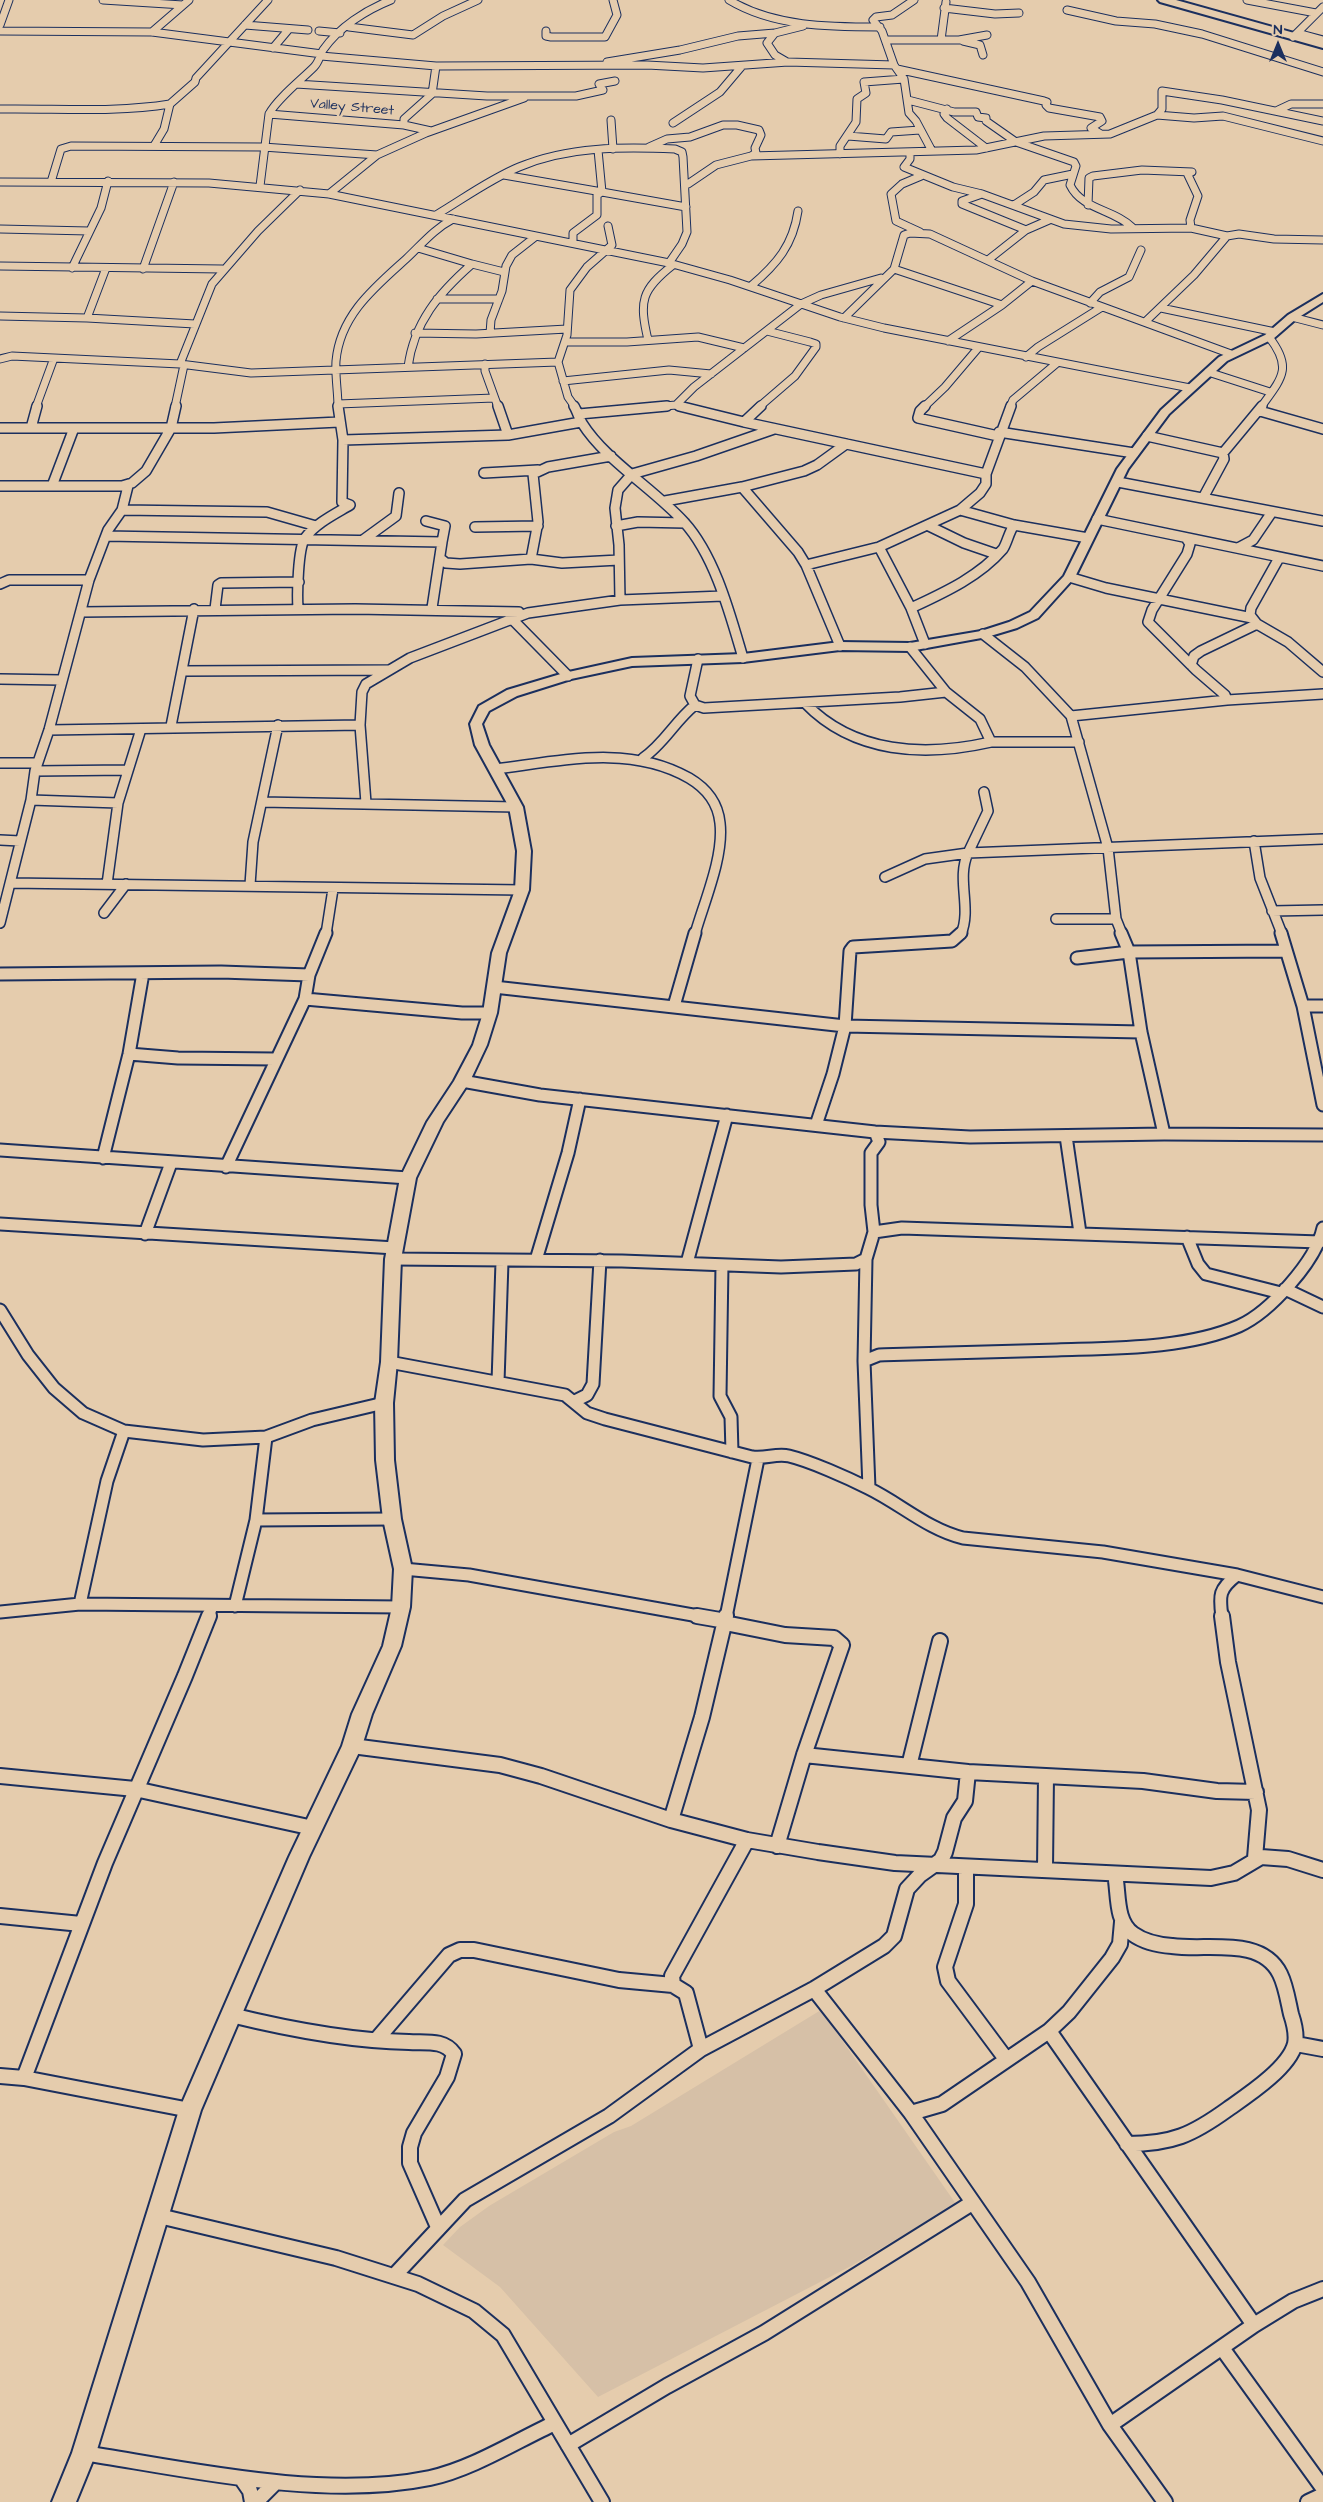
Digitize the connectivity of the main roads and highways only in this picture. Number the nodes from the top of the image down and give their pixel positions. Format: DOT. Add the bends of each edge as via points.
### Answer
graph roads {
  1 [pos="1164,0"];
  2 [pos="1323,45"];
  1 -- 2 [label="highway"];
}
